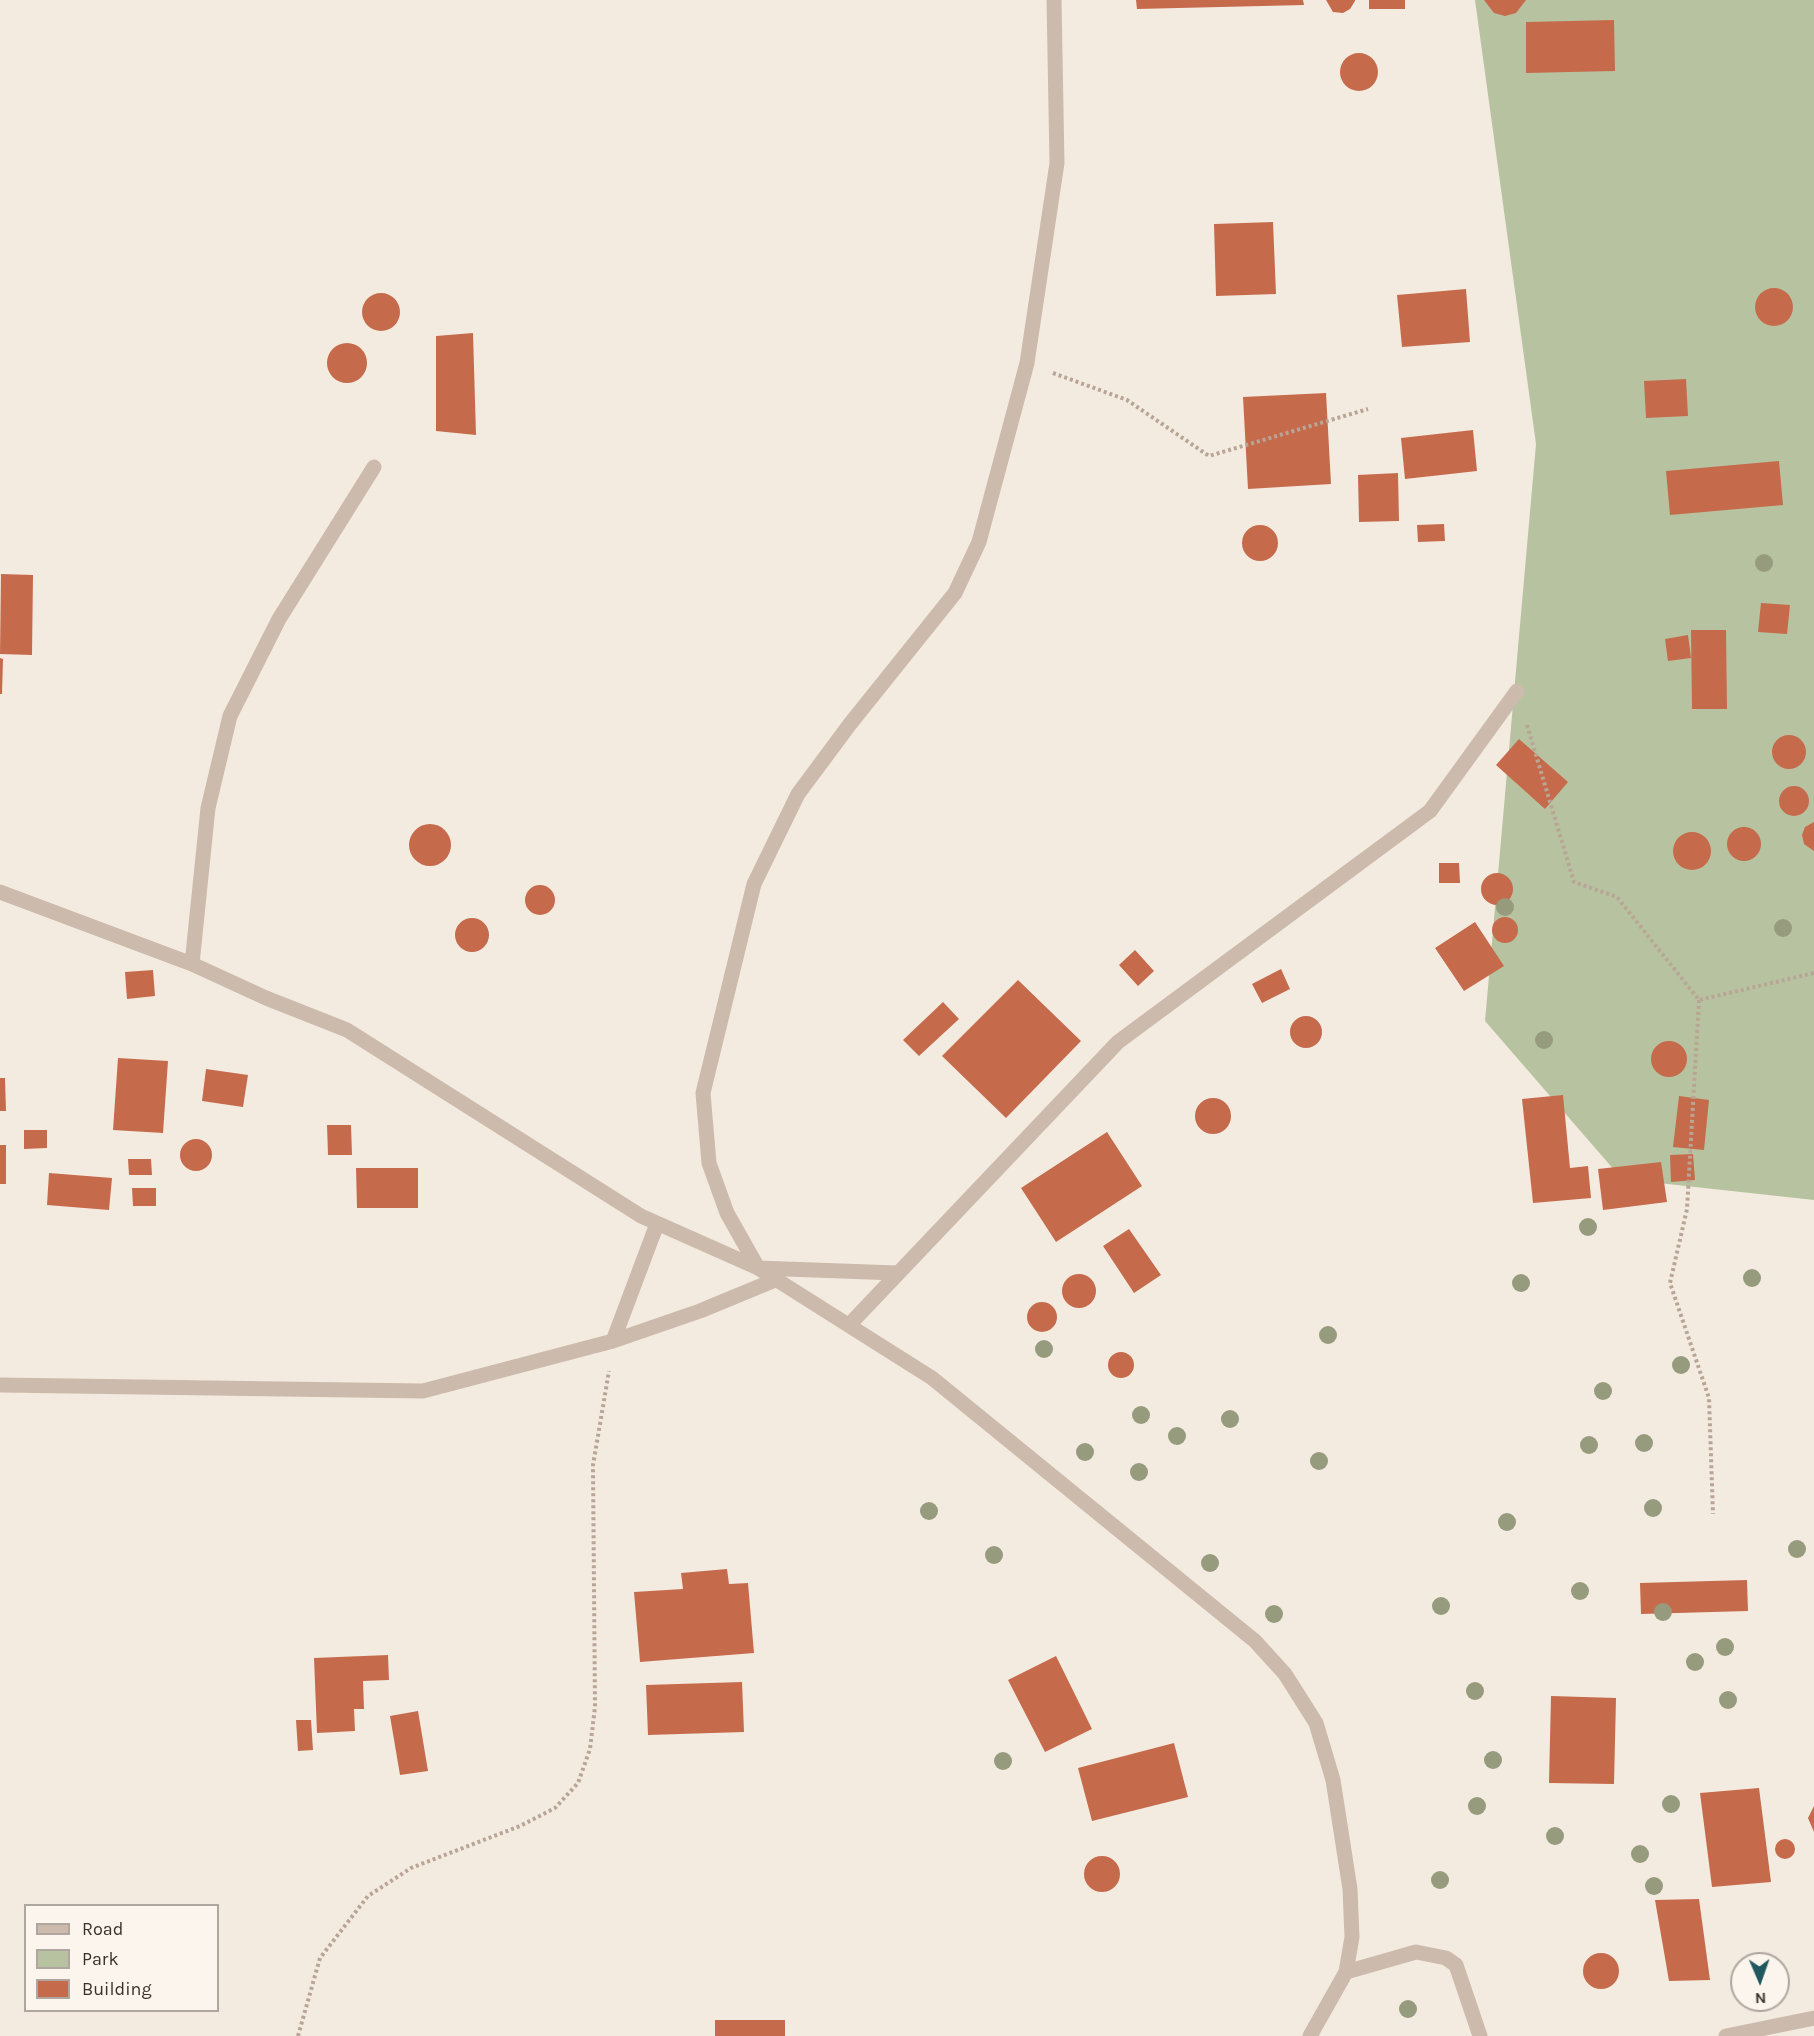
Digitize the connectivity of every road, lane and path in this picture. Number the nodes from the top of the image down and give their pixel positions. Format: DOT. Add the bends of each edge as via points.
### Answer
graph roads {
  1 [pos="1054,0"];
  2 [pos="1027,363"];
  3 [pos="1368,409"];
  4 [pos="374,467"];
  5 [pos="1517,691"];
  6 [pos="0,892"];
  7 [pos="192,964"];
  8 [pos="1814,973"];
  9 [pos="1699,999"];
  10 [pos="657,1224"];
  11 [pos="758,1268"];
  12 [pos="897,1273"];
  13 [pos="776,1280"];
  14 [pos="850,1324"];
  15 [pos="613,1341"];
  16 [pos="0,1385"];
  17 [pos="1713,1514"];
  18 [pos="1347,1972"];
  19 [pos="1814,2018"];
  20 [pos="298,2036"];
  21 [pos="1310,2036"];
  22 [pos="1480,2036"];
  23 [pos="1726,2036"];
  1 -- 2 [label="street" via="1057,163"];
  2 -- 3 [label="path" via="1127,400 1209,456"];
  2 -- 11 [label="street" via="979,542 955,592 798,794 754,884 703,1093 709,1163 727,1213"];
  4 -- 7 [label="street" via="279,619 230,716 208,808"];
  5 -- 9 [label="path" via="1574,882 1617,897"];
  5 -- 12 [label="street" via="1430,812 1118,1042"];
  6 -- 7 [label="street"];
  7 -- 10 [label="street" via="346,1030"];
  8 -- 9 [label="path"];
  9 -- 17 [label="path" via="1687,1209 1670,1283 1709,1398"];
  10 -- 11 [label="street"];
  10 -- 15 [label="street"];
  11 -- 12 [label="street"];
  11 -- 13 [label="street"];
  12 -- 14 [label="street"];
  13 -- 14 [label="street"];
  13 -- 15 [label="street"];
  14 -- 18 [label="street" via="932,1378 1255,1641 1285,1674 1316,1723 1332,1780 1350,1889 1353,1937"];
  15 -- 16 [label="street" via="423,1391"];
  15 -- 20 [label="path" via="593,1465 595,1707 590,1749 578,1783 555,1808 520,1826 411,1868 368,1896 320,1958"];
  18 -- 21 [label="street"];
  18 -- 22 [label="street" via="1416,1952 1446,1958 1456,1965"];
  19 -- 23 [label="street"];
}
